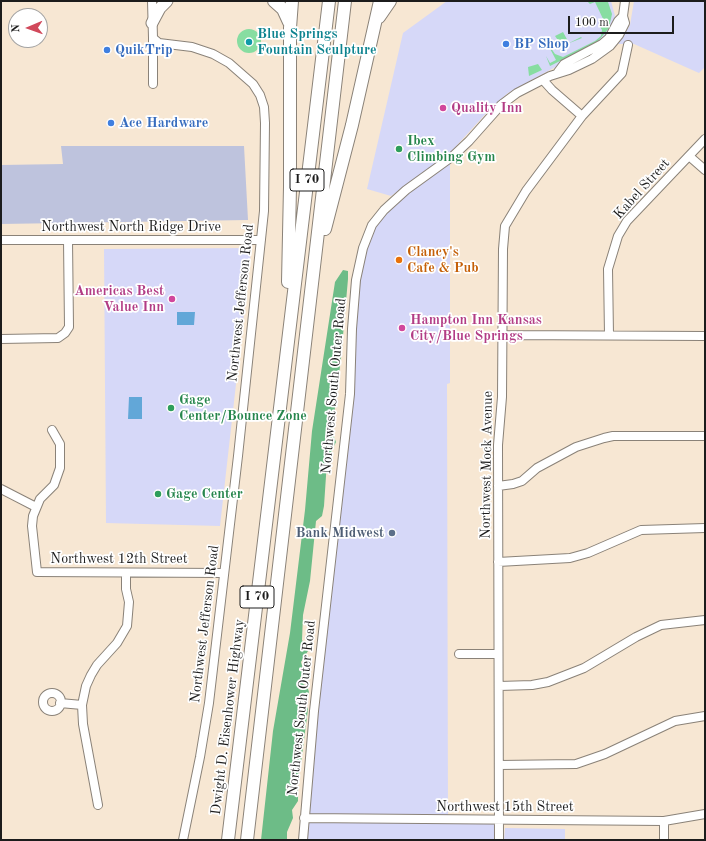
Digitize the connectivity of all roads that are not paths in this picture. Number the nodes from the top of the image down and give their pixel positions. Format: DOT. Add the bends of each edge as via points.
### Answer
graph roads {
  1 [pos="152,1"];
  2 [pos="167,1"];
  3 [pos="274,1"];
  4 [pos="292,1"];
  5 [pos="380,1"];
  6 [pos="390,1"];
  7 [pos="624,1"];
  8 [pos="345,3"];
  9 [pos="329,4"];
  10 [pos="152,23"];
  11 [pos="374,25"];
  12 [pos="290,28"];
  13 [pos="153,38"];
  14 [pos="628,45"];
  15 [pos="543,80"];
  16 [pos="153,84"];
  17 [pos="582,116"];
  18 [pos="705,139"];
  19 [pos="689,156"];
  20 [pos="705,170"];
  21 [pos="1,240"];
  22 [pos="68,240"];
  23 [pos="261,240"];
  24 [pos="315,269"];
  25 [pos="503,335"];
  26 [pos="609,335"];
  27 [pos="705,336"];
  28 [pos="1,339"];
  29 [pos="286,353"];
  30 [pos="52,430"];
  31 [pos="705,436"];
  32 [pos="498,486"];
  33 [pos="1,489"];
  34 [pos="36,507"];
  35 [pos="705,528"];
  36 [pos="498,562"];
  37 [pos="126,573"];
  38 [pos="224,573"];
  39 [pos="705,620"];
  40 [pos="459,654"];
  41 [pos="498,654"];
  42 [pos="499,686"];
  43 [pos="60,703"];
  44 [pos="82,705"];
  45 [pos="705,716"];
  46 [pos="499,765"];
  47 [pos="98,805"];
  48 [pos="705,814"];
  49 [pos="304,818"];
  50 [pos="498,820"];
  51 [pos="664,821"];
  52 [pos="183,840"];
  53 [pos="228,840"];
  54 [pos="247,840"];
  55 [pos="302,840"];
  56 [pos="499,840"];
  57 [pos="664,840"];
  1 -- 10 [label="street"];
  2 -- 10 [label="main road"];
  3 -- 12 [label="highway" via="285,12"];
  4 -- 12 [label="highway"];
  5 -- 11 [label="highway"];
  6 -- 11 [label="highway"];
  7 -- 15 [label="street, Northwest South Outer Road" via="625,23 615,41 604,51"];
  8 -- 24 [label="highway, I 70"];
  9 -- 29 [label="highway, Dwight D. Eisenhower Highway / I 70"];
  10 -- 13 [label="street"];
  11 -- 24 [label="highway" via="352,125"];
  12 -- 29 [label="highway"];
  13 -- 16 [label="street"];
  13 -- 23 [label="street, Northwest Jefferson Road" via="159,43 192,47 213,54 240,72 260,95 265,123 264,211"];
  14 -- 17 [label="street, Northwest Mock Avenue" via="622,73"];
  15 -- 17 [label="street"];
  15 -- 49 [label="street, Northwest South Outer Road" via="517,93 501,105 453,156 406,190 384,210 372,225 363,248 356,280 350,394"];
  17 -- 25 [label="street, Northwest Mock Avenue" via="526,191 505,226"];
  18 -- 19 [label="street, Kabel Street"];
  19 -- 20 [label="street"];
  19 -- 26 [label="street, Kabel Street" via="627,221 618,236 608,269"];
  21 -- 22 [label="street, Northwest North Ridge Drive"];
  22 -- 23 [label="street, Northwest North Ridge Drive"];
  22 -- 28 [label="street" via="69,327 65,333 58,338"];
  23 -- 38 [label="street, Northwest Jefferson Road"];
  24 -- 54 [label="highway, I 70"];
  25 -- 26 [label="street"];
  25 -- 32 [label="street, Northwest Mock Avenue"];
  26 -- 27 [label="street"];
  29 -- 53 [label="highway, Dwight D. Eisenhower Highway / I 70"];
  30 -- 34 [label="street" via="60,444 60,468 54,485"];
  31 -- 32 [label="street" via="613,436 591,441 537,468 522,480"];
  32 -- 36 [label="street, Northwest Mock Avenue"];
  33 -- 34 [label="street"];
  34 -- 37 [label="street, Northwest 12th Street" via="32,526 36,572"];
  35 -- 36 [label="street" via="641,530 570,558"];
  36 -- 41 [label="street, Northwest Mock Avenue"];
  37 -- 38 [label="street, Northwest 12th Street"];
  37 -- 44 [label="street" via="129,602 127,626 117,643 97,665 86,686"];
  38 -- 52 [label="street, Northwest Jefferson Road" via="202,746"];
  39 -- 42 [label="street" via="661,625 584,668 548,682"];
  40 -- 41 [label="street"];
  41 -- 42 [label="street, Northwest Mock Avenue"];
  42 -- 46 [label="street, Northwest Mock Avenue"];
  43 -- 44 [label="street"];
  44 -- 47 [label="street"];
  45 -- 46 [label="street" via="676,721 605,754 576,764"];
  46 -- 50 [label="street, Northwest Mock Avenue"];
  48 -- 51 [label="street, Northwest 15th Street"];
  49 -- 50 [label="street, Northwest 15th Street"];
  49 -- 55 [label="street, Northwest South Outer Road"];
  50 -- 51 [label="street, Northwest 15th Street"];
  50 -- 56 [label="street, Northwest Mock Avenue"];
  51 -- 57 [label="street"];
}
